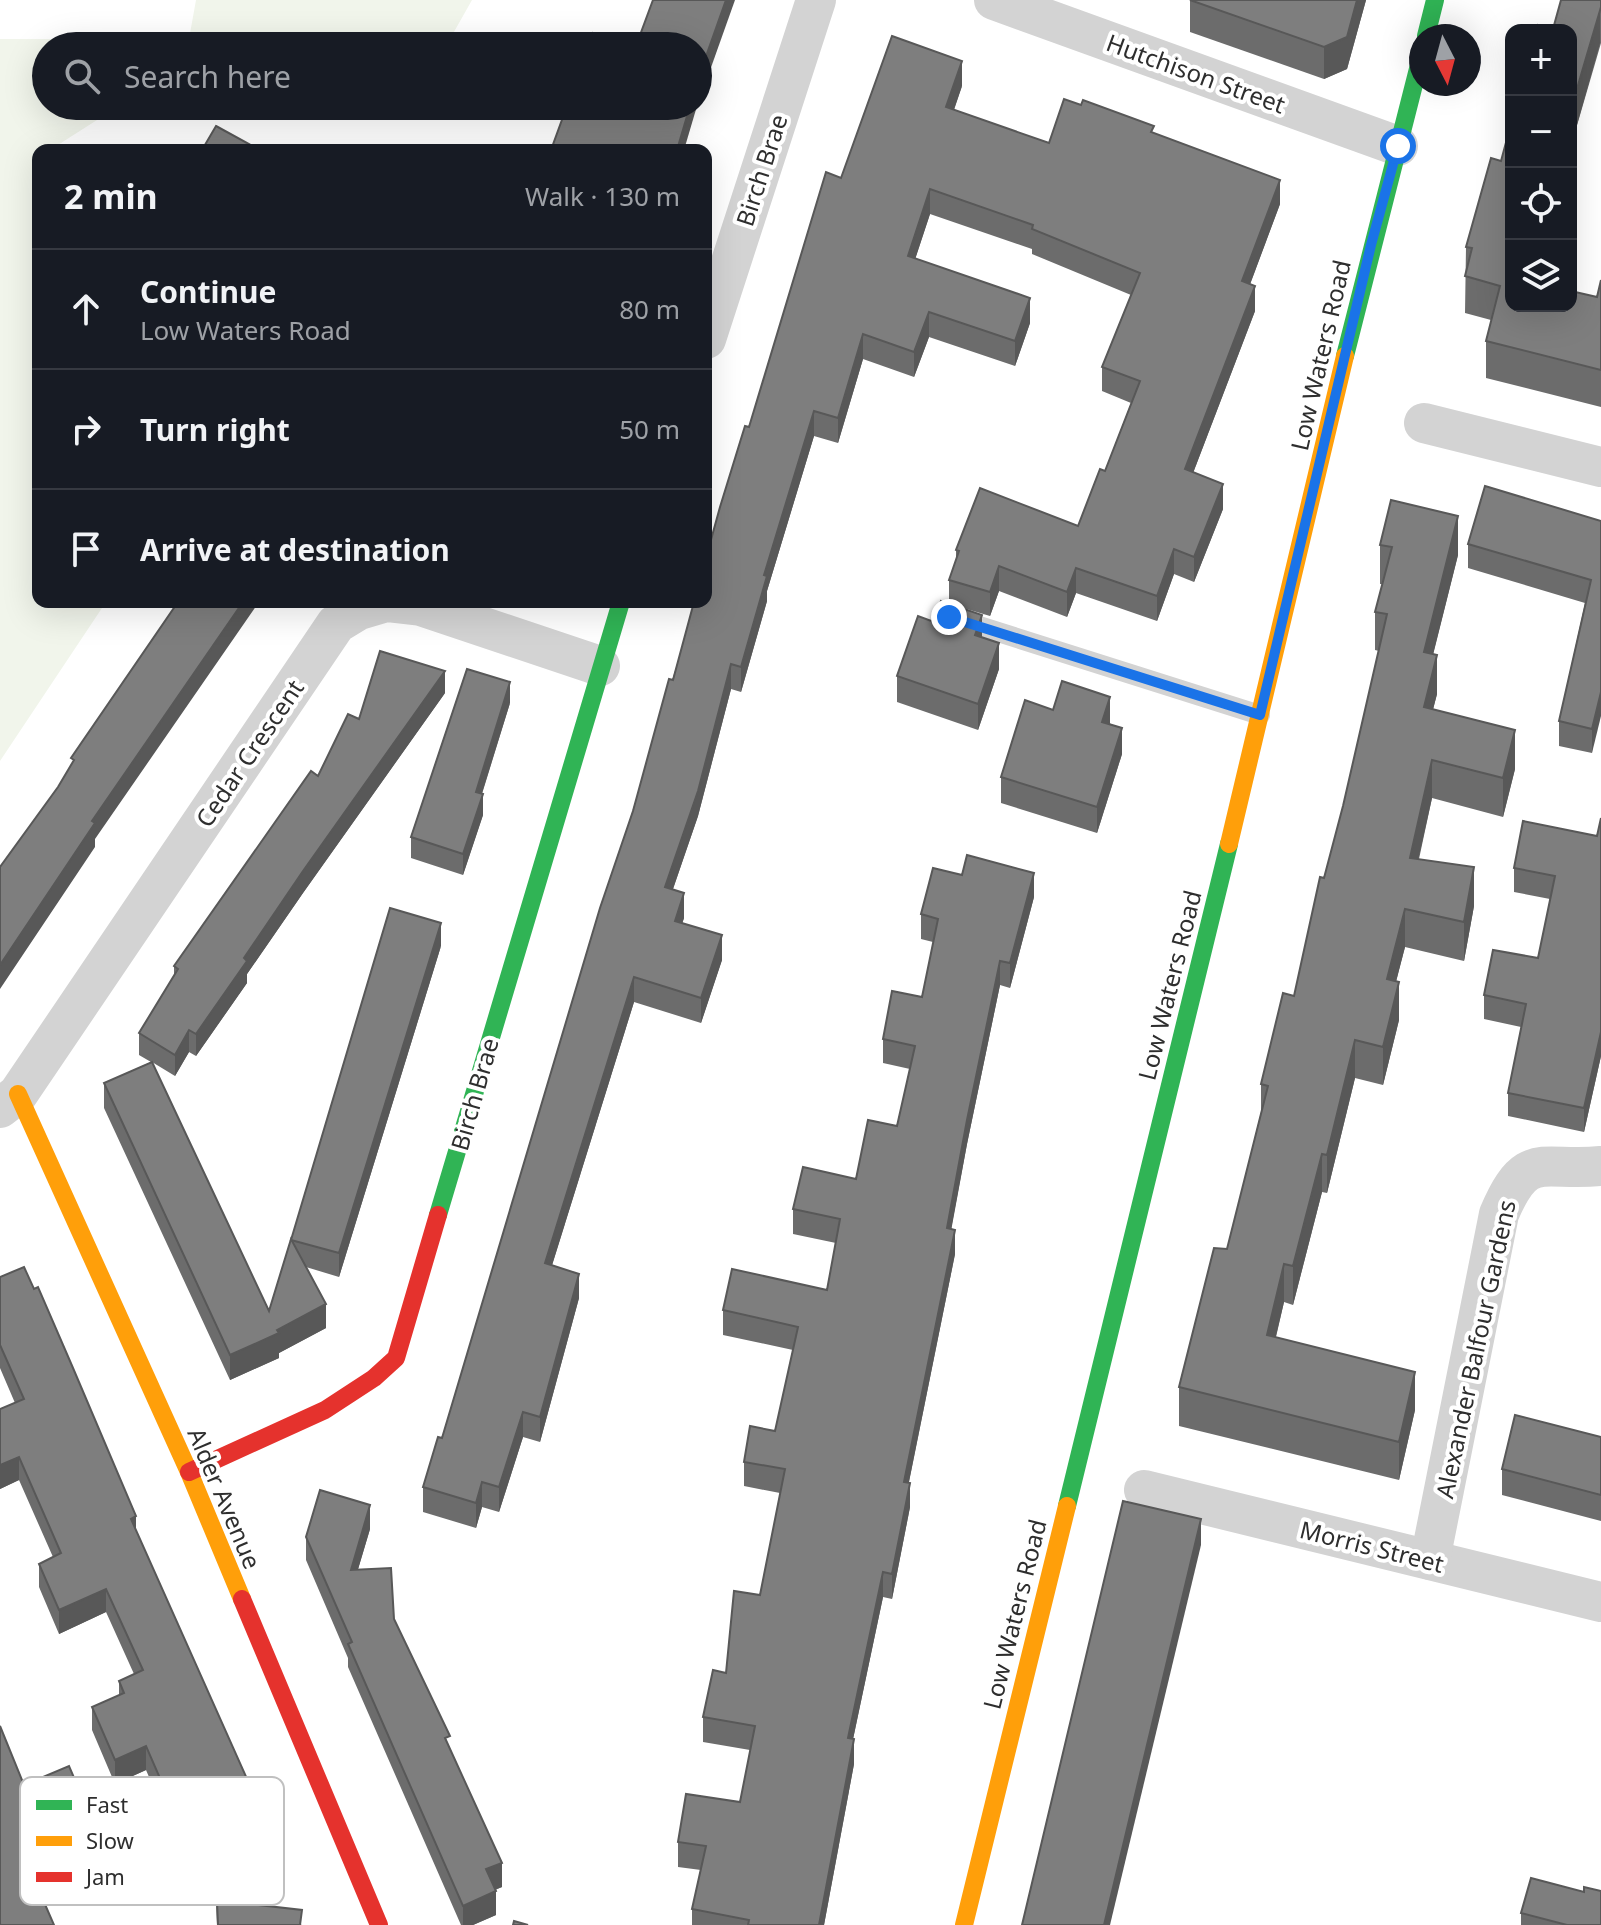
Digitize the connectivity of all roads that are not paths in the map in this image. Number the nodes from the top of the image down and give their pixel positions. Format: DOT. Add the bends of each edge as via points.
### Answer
graph roads {
  1 [pos="816,0"];
  2 [pos="994,0"];
  3 [pos="1435,0"];
  4 [pos="1429,24"];
  5 [pos="1411,96"];
  6 [pos="1398,146"];
  7 [pos="712,321"];
  8 [pos="1424,423"];
  9 [pos="1601,467"];
  10 [pos="366,608"];
  11 [pos="433,608"];
  12 [pos="619,608"];
  13 [pos="949,617"];
  14 [pos="600,666"];
  15 [pos="1260,715"];
  16 [pos="9,1101"];
  17 [pos="1601,1166"];
  18 [pos="189,1472"];
  19 [pos="1144,1490"];
  20 [pos="1430,1560"];
  21 [pos="1601,1602"];
  22 [pos="379,1925"];
  23 [pos="964,1925"];
  1 -- 7 [label="street, Birch Brae"];
  2 -- 6 [label="street, Hutchison Street"];
  3 -- 4 [label="main road"];
  5 -- 6 [label="main road, Low Waters Road"];
  6 -- 15 [label="main road, Low Waters Road"];
  8 -- 9 [label="street"];
  10 -- 16 [label="street, Cedar Crescent" via="336,624"];
  11 -- 14 [label="street, Cedar Crescent"];
  12 -- 14 [label="main road, Birch Brae"];
  13 -- 15 [label="lane"];
  14 -- 18 [label="main road, Birch Brae" via="396,1358 369,1385 332,1407"];
  15 -- 23 [label="main road, Low Waters Road"];
  16 -- 18 [label="main road, Alder Avenue"];
  17 -- 20 [label="street, Alexander Balfour Gardens" via="1539,1166 1512,1182 1499,1214"];
  18 -- 22 [label="main road, Alder Avenue"];
  19 -- 20 [label="street, Morris Street"];
  20 -- 21 [label="street, Morris Street"];
}
